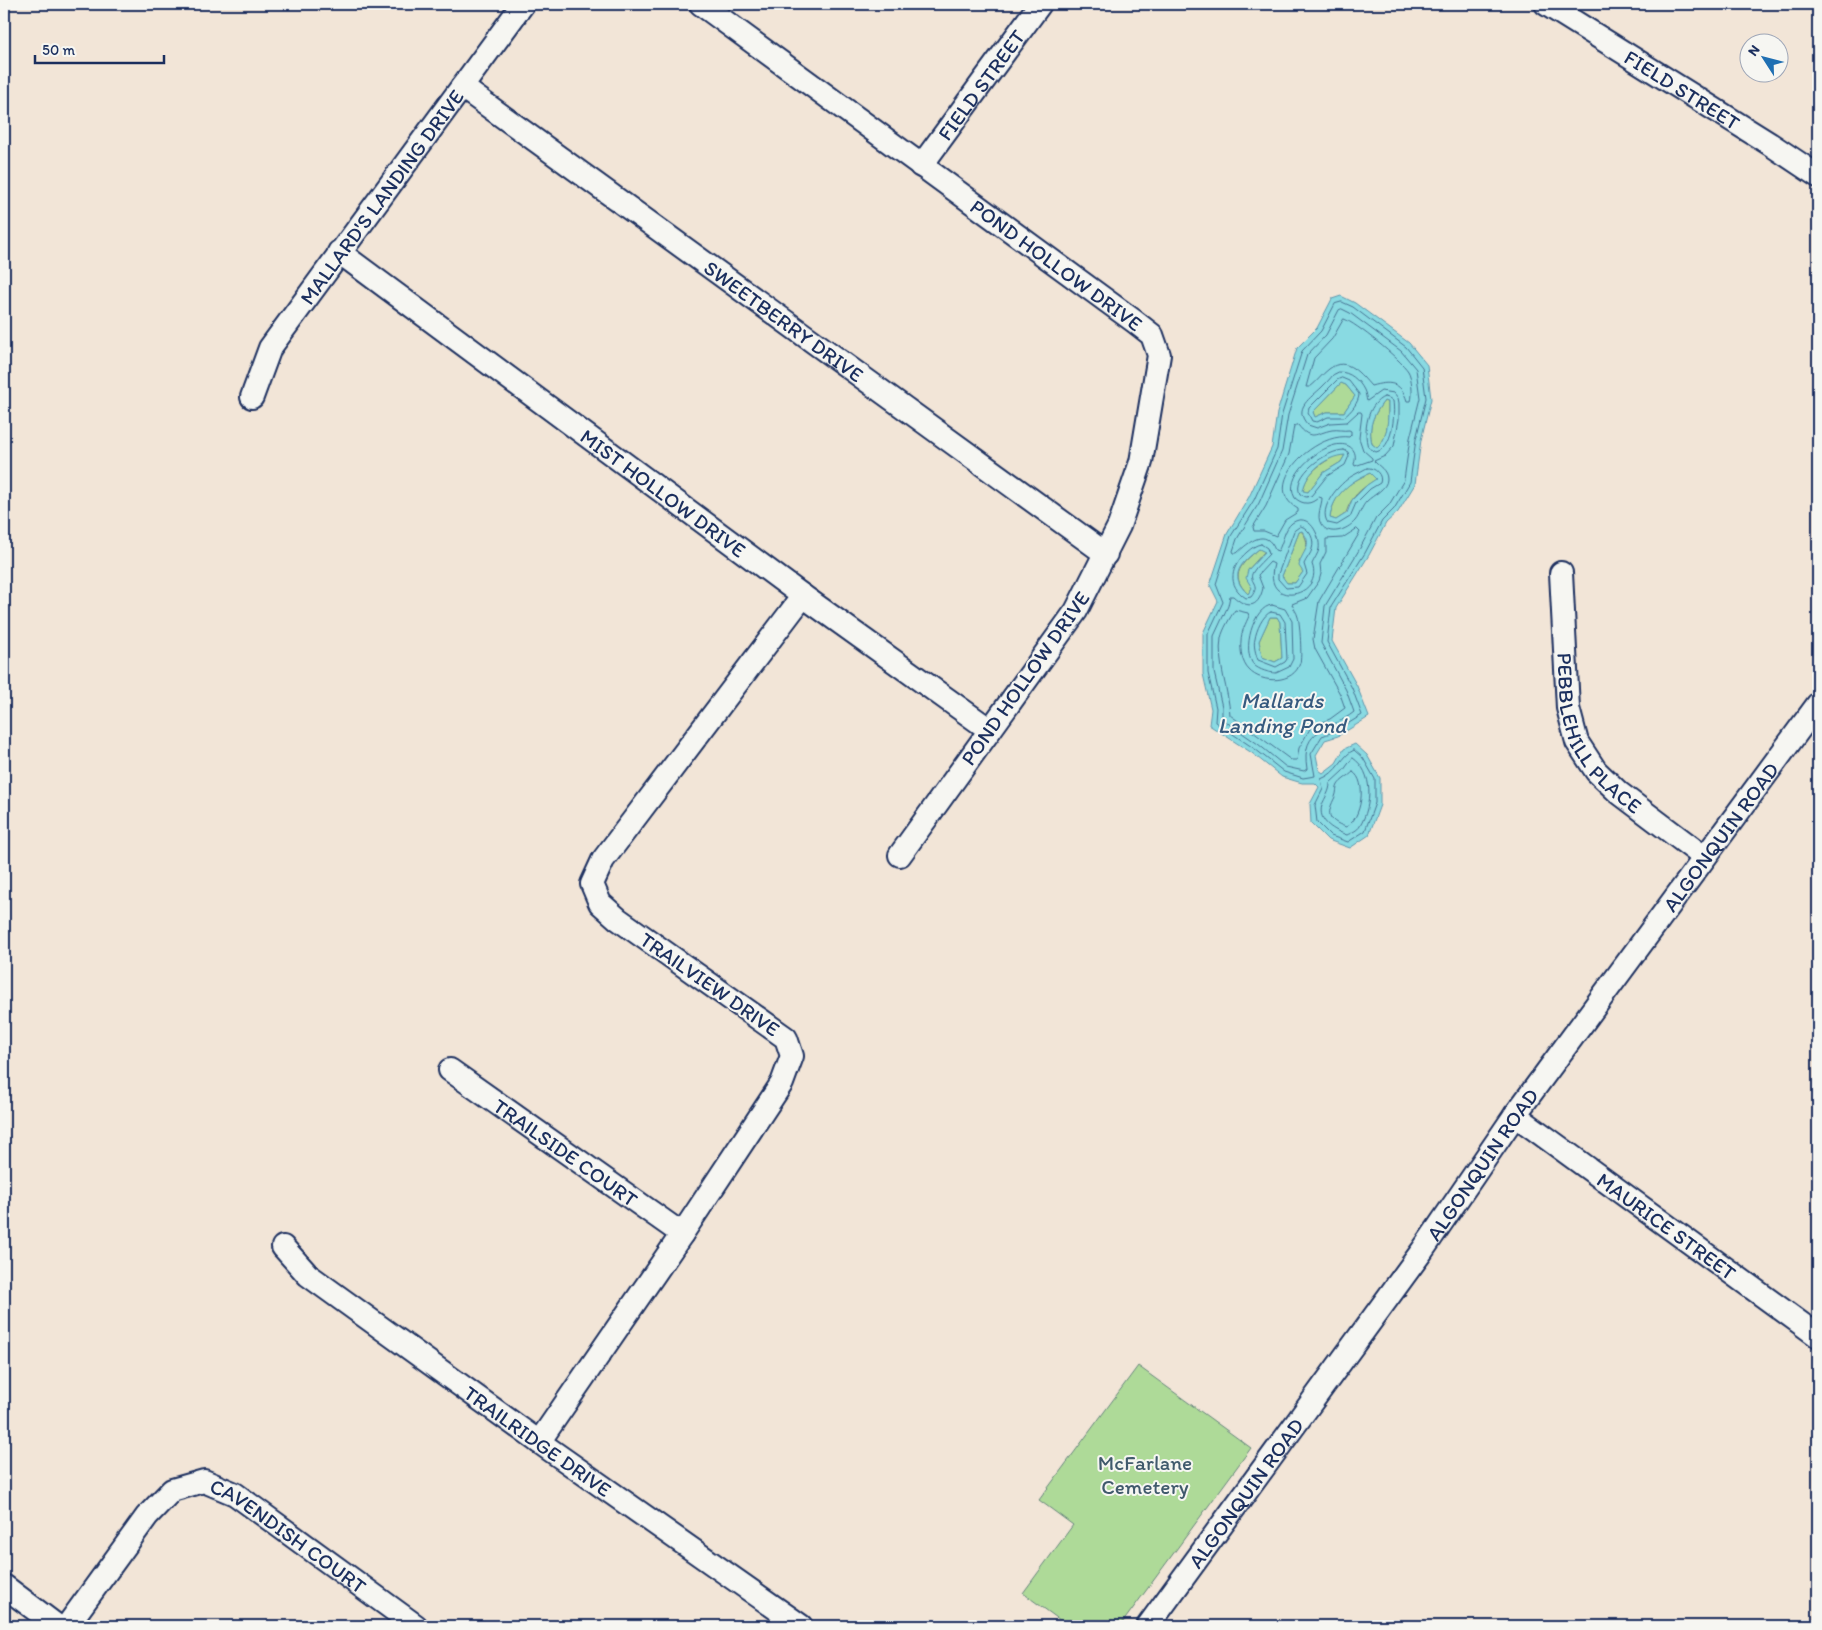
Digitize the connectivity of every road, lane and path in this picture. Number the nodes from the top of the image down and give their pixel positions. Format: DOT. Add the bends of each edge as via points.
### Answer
graph roads {
  1 [pos="523,4"];
  2 [pos="701,4"];
  3 [pos="1040,4"];
  4 [pos="1546,4"];
  5 [pos="462,87"];
  6 [pos="921,166"];
  7 [pos="1818,176"];
  8 [pos="339,252"];
  9 [pos="252,397"];
  10 [pos="1106,554"];
  11 [pos="1561,573"];
  12 [pos="803,596"];
  13 [pos="1818,704"];
  14 [pos="990,730"];
  15 [pos="900,855"];
  16 [pos="1704,857"];
  17 [pos="450,1070"];
  18 [pos="1515,1115"];
  19 [pos="682,1234"];
  20 [pos="283,1247"];
  21 [pos="1818,1336"];
  22 [pos="539,1442"];
  23 [pos="4,1586"];
  24 [pos="58,1626"];
  25 [pos="67,1626"];
  26 [pos="416,1626"];
  27 [pos="801,1626"];
  28 [pos="1148,1626"];
  1 -- 5 [label="street, MALLARD'S LANDING DRIVE"];
  2 -- 6 [label="street, POND HOLLOW DRIVE"];
  3 -- 6 [label="street, FIELD STREET"];
  4 -- 7 [label="street, FIELD STREET"];
  5 -- 8 [label="street, MALLARD'S LANDING DRIVE"];
  5 -- 10 [label="street, SWEETBERRY DRIVE"];
  6 -- 10 [label="street, POND HOLLOW DRIVE" via="1152,335 1159,355 1141,462"];
  8 -- 9 [label="street, MALLARD'S LANDING DRIVE" via="270,348"];
  8 -- 12 [label="street, MIST HOLLOW DRIVE"];
  10 -- 14 [label="street, POND HOLLOW DRIVE" via="1076,611"];
  11 -- 16 [label="street, PEBBLEHILL PLACE" via="1568,708 1577,742 1596,770 1618,792"];
  12 -- 14 [label="street, MIST HOLLOW DRIVE"];
  12 -- 19 [label="street, TRAILVIEW DRIVE" via="603,860 592,884 600,903 618,919 786,1038 792,1056 782,1083"];
  13 -- 16 [label="street, ALGONQUIN ROAD"];
  14 -- 15 [label="street, POND HOLLOW DRIVE"];
  16 -- 18 [label="street, ALGONQUIN ROAD"];
  17 -- 19 [label="street, TRAILSIDE COURT"];
  18 -- 21 [label="street, MAURICE STREET"];
  18 -- 28 [label="street, ALGONQUIN ROAD" via="1422,1251"];
  19 -- 22 [label="street, TRAILVIEW DRIVE"];
  20 -- 22 [label="street, TRAILRIDGE DRIVE" via="308,1275"];
  22 -- 27 [label="street, TRAILRIDGE DRIVE"];
  23 -- 24 [label="street"];
  25 -- 26 [label="street, CAVENDISH COURT" via="147,1516 172,1490 204,1482 235,1494"];
}
